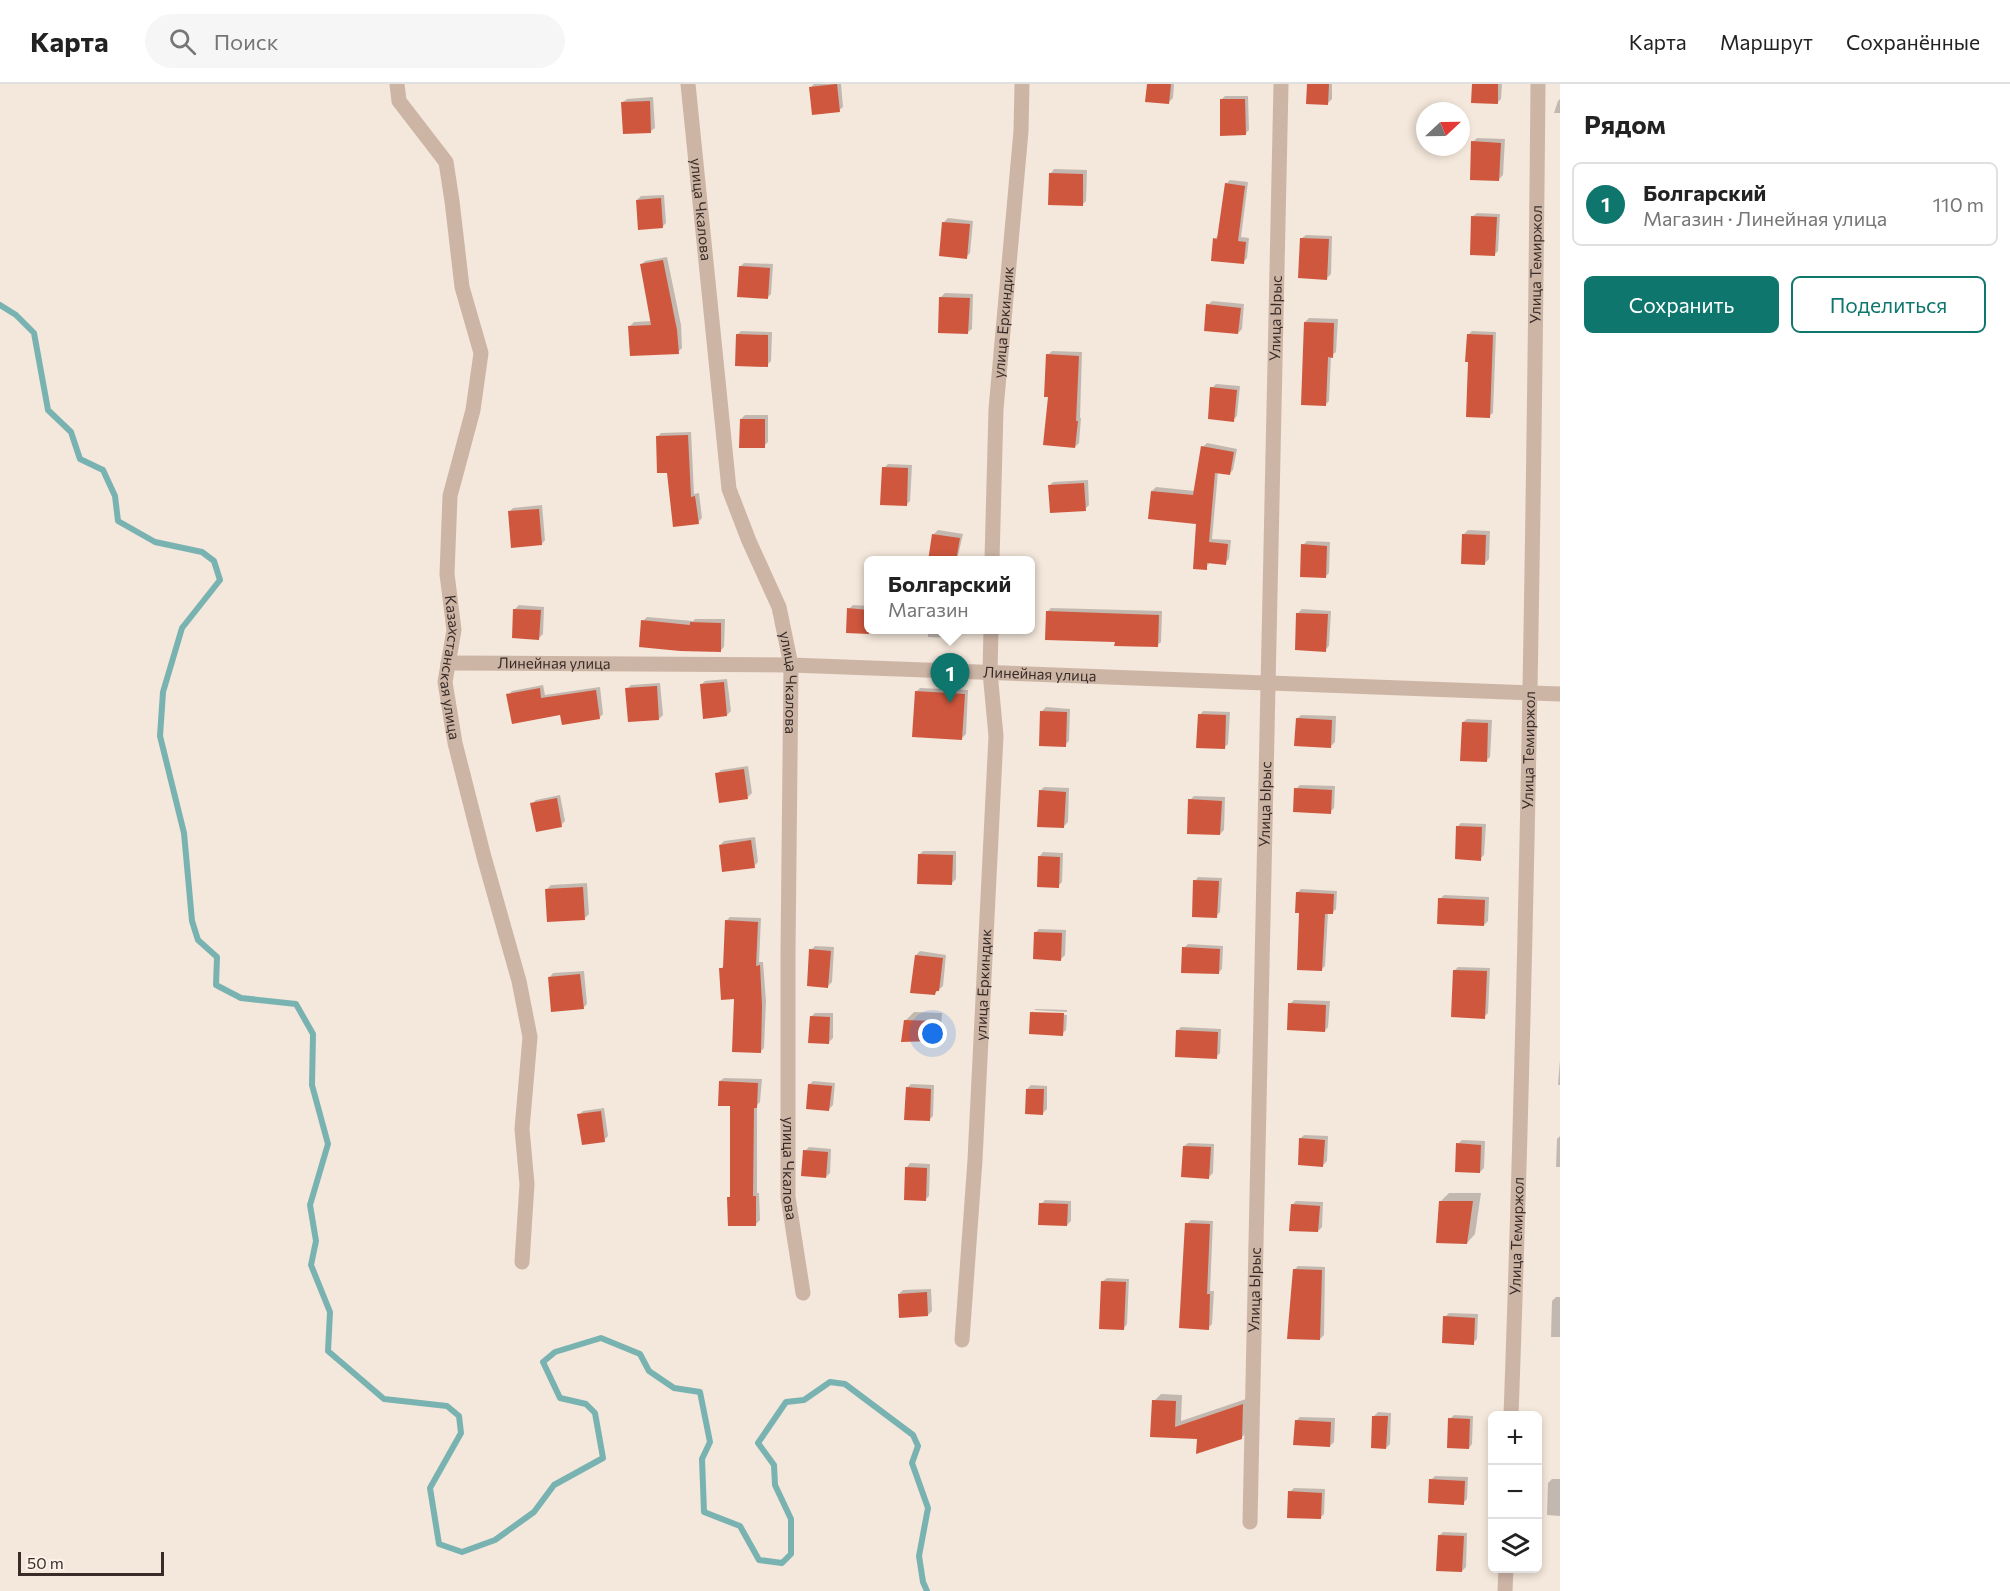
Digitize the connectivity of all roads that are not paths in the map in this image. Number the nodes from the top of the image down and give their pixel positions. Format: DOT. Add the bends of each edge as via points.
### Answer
graph roads {
  1 [pos="397,84"];
  2 [pos="688,84"];
  3 [pos="1022,84"];
  4 [pos="1281,84"];
  5 [pos="1538,84"];
  6 [pos="992,556"];
  7 [pos="991,634"];
  8 [pos="448,663"];
  9 [pos="791,665"];
  10 [pos="990,672"];
  11 [pos="1268,684"];
  12 [pos="1529,693"];
  13 [pos="1560,694"];
  14 [pos="522,1262"];
  15 [pos="803,1293"];
  16 [pos="962,1340"];
  17 [pos="1511,1411"];
  18 [pos="1251,1522"];
  19 [pos="1506,1573"];
  20 [pos="1505,1591"];
  1 -- 8 [label="street, Казахстанская улица" via="399,101 446,162 462,287 480,353 473,410 450,496 447,574 454,630"];
  2 -- 9 [label="street, улица Чкалова" via="729,489 779,607"];
  3 -- 6 [label="street, улица Еркиндик" via="996,409"];
  4 -- 11 [label="street, Улица Ырыс"];
  5 -- 12 [label="street, Улица Темиржол"];
  7 -- 10 [label="street, улица Еркиндик"];
  8 -- 9 [label="street, Линейная улица"];
  8 -- 14 [label="street, Казахстанская улица" via="445,682 455,743 519,981 530,1037 522,1129 527,1184"];
  9 -- 10 [label="street, Линейная улица"];
  9 -- 15 [label="street, улица Чкалова" via="788,1197"];
  10 -- 11 [label="street, Линейная улица"];
  10 -- 16 [label="street, улица Еркиндик" via="996,736"];
  11 -- 12 [label="street, Линейная улица"];
  11 -- 18 [label="street, Улица Ырыс"];
  12 -- 13 [label="street, Линейная улица"];
  12 -- 17 [label="street, Улица Темиржол"];
  19 -- 20 [label="street"];
}
